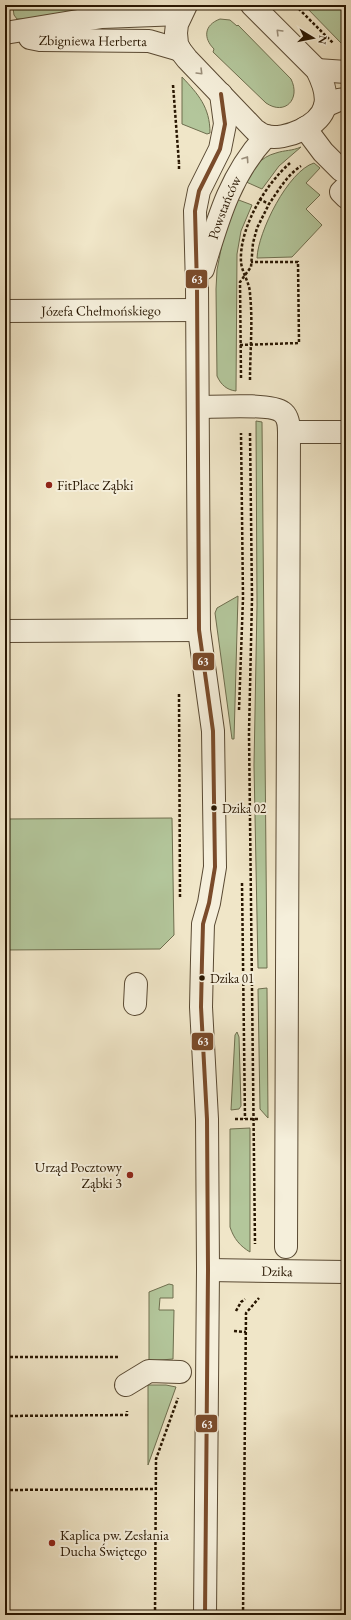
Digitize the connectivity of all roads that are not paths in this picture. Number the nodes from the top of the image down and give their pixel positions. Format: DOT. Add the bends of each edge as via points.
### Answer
graph roads {
  1 [pos="252,5"];
  2 [pos="184,9"];
  3 [pos="5,33"];
  4 [pos="180,50"];
  5 [pos="317,70"];
  6 [pos="346,72"];
  7 [pos="221,94"];
  8 [pos="346,99"];
  9 [pos="325,106"];
  10 [pos="266,136"];
  11 [pos="311,136"];
  12 [pos="343,179"];
  13 [pos="346,197"];
  14 [pos="197,287"];
  15 [pos="197,310"];
  16 [pos="5,311"];
  17 [pos="198,407"];
  18 [pos="289,432"];
  19 [pos="346,432"];
  20 [pos="5,630"];
  21 [pos="199,630"];
  22 [pos="286,1247"];
  23 [pos="208,1270"];
  24 [pos="346,1272"];
  25 [pos="180,1372"];
  26 [pos="126,1385"];
  27 [pos="205,1615"];
  5 -- 1 [label="street, one-way"];
  2 -- 3 [label="street, Zbigniewa Herberta" via="102,17"];
  2 -- 4 [label="street" via="176,33"];
  3 -- 4 [label="street, Zbigniewa Herberta" via="40,40 149,41"];
  4 -- 7 [label="street, one-way"];
  5 -- 6 [label="street"];
  5 -- 9 [label="street" via="325,93"];
  7 -- 10 [label="street" via="255,130"];
  7 -- 14 [label="street, Powstańców" via="225,124 220,149 199,191 195,212"];
  8 -- 9 [label="street"];
  9 -- 11 [label="street"];
  10 -- 11 [label="street" via="297,133"];
  14 -- 10 [label="street, Powstańców, one-way" via="231,186 246,160"];
  11 -- 12 [label="street"];
  12 -- 13 [label="street" via="341,192"];
  14 -- 15 [label="street, Powstańców"];
  15 -- 16 [label="street, Józefa Chełmońskiego"];
  15 -- 17 [label="street, Powstańców"];
  17 -- 18 [label="street" via="278,409 284,413"];
  17 -- 21 [label="street, Powstańców"];
  18 -- 19 [label="street"];
  18 -- 22 [label="street"];
  20 -- 21 [label="street"];
  21 -- 23 [label="street, Powstańców" via="214,748 215,867 210,903 203,924 201,1007 207,1119"];
  23 -- 24 [label="street, Dzika"];
  23 -- 27 [label="street, Powstańców"];
  25 -- 26 [label="street" via="149,1371"];
}
